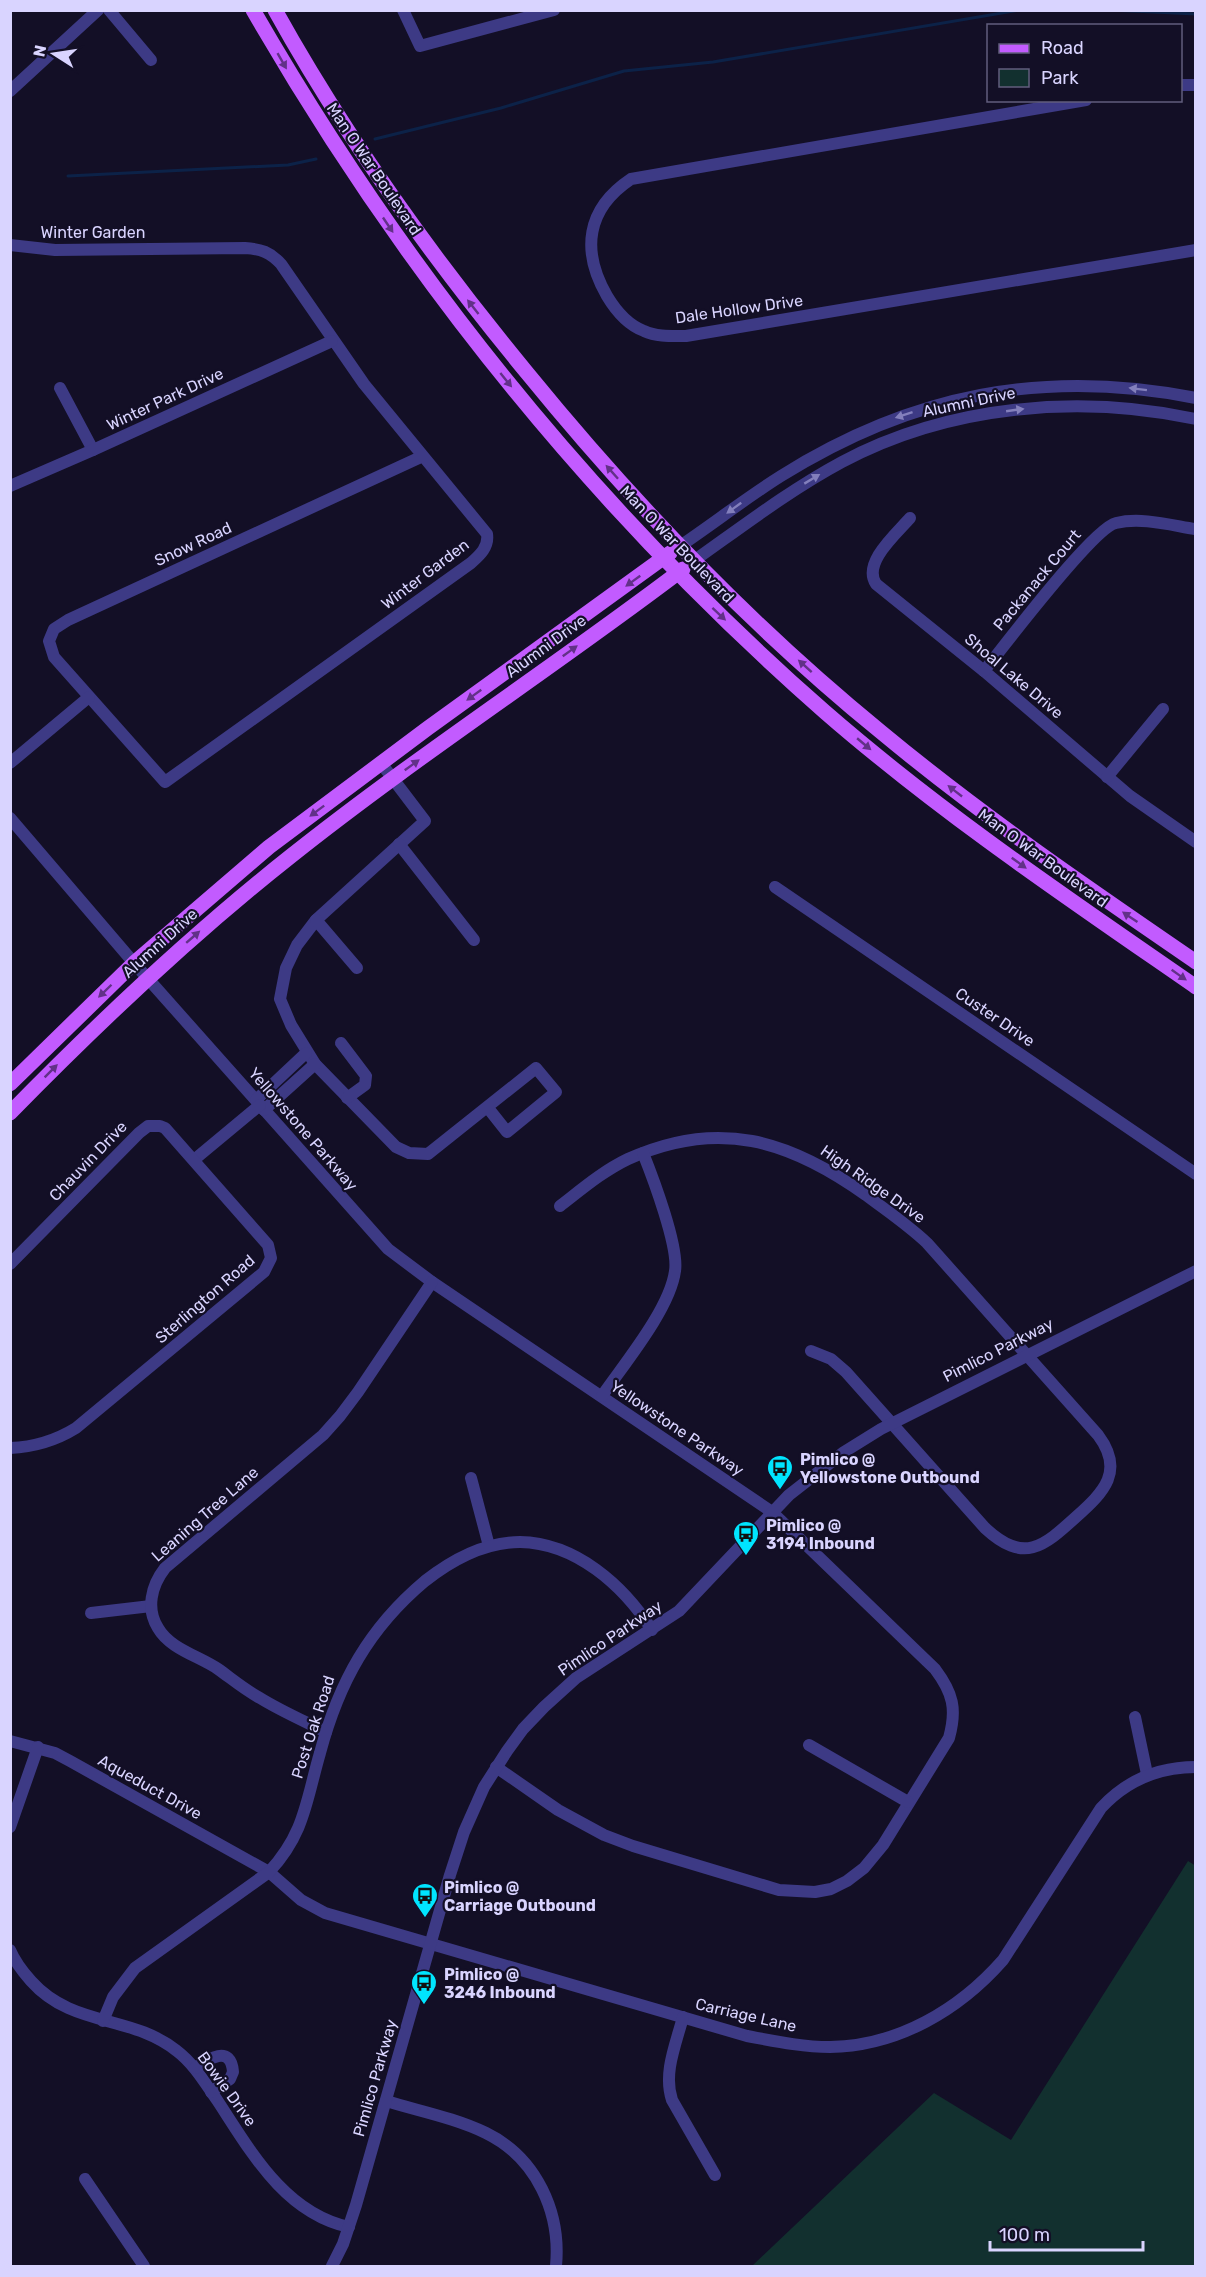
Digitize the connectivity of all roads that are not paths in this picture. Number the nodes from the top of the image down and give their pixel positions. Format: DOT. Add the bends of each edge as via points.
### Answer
graph roads {
  1 [pos="98,10"];
  2 [pos="109,10"];
  3 [pos="253,10"];
  4 [pos="275,10"];
  5 [pos="403,10"];
  6 [pos="554,10"];
  7 [pos="151,60"];
  8 [pos="10,91"];
  9 [pos="1074,102"];
  10 [pos="10,245"];
  11 [pos="1196,250"];
  12 [pos="332,340"];
  13 [pos="60,388"];
  14 [pos="1196,398"];
  15 [pos="1196,418"];
  16 [pos="93,450"];
  17 [pos="423,456"];
  18 [pos="10,486"];
  19 [pos="910,518"];
  20 [pos="1195,530"];
  21 [pos="680,546"];
  22 [pos="663,557"];
  23 [pos="695,560"];
  24 [pos="677,573"];
  25 [pos="984,671"];
  26 [pos="89,697"];
  27 [pos="1162,709"];
  28 [pos="10,763"];
  29 [pos="381,764"];
  30 [pos="1107,777"];
  31 [pos="394,779"];
  32 [pos="10,818"];
  33 [pos="1196,842"];
  34 [pos="399,844"];
  35 [pos="775,887"];
  36 [pos="316,920"];
  37 [pos="474,940"];
  38 [pos="1196,962"];
  39 [pos="134,963"];
  40 [pos="357,968"];
  41 [pos="148,978"];
  42 [pos="1196,987"];
  43 [pos="341,1043"];
  44 [pos="306,1053"];
  45 [pos="315,1064"];
  46 [pos="10,1084"];
  47 [pos="348,1098"];
  48 [pos="260,1105"];
  49 [pos="488,1108"];
  50 [pos="10,1113"];
  51 [pos="643,1153"];
  52 [pos="195,1159"];
  53 [pos="1196,1174"];
  54 [pos="560,1206"];
  55 [pos="10,1264"];
  56 [pos="1196,1271"];
  57 [pos="432,1282"];
  58 [pos="811,1351"];
  59 [pos="1027,1354"];
  60 [pos="602,1396"];
  61 [pos="892,1423"];
  62 [pos="10,1448"];
  63 [pos="471,1478"];
  64 [pos="772,1512"];
  65 [pos="489,1546"];
  66 [pos="151,1606"];
  67 [pos="91,1613"];
  68 [pos="652,1630"];
  69 [pos="1135,1717"];
  70 [pos="326,1732"];
  71 [pos="10,1741"];
  72 [pos="810,1744"];
  73 [pos="38,1747"];
  74 [pos="496,1767"];
  75 [pos="1196,1767"];
  76 [pos="1147,1774"];
  77 [pos="908,1802"];
  78 [pos="10,1827"];
  79 [pos="268,1872"];
  80 [pos="431,1944"];
  81 [pos="10,1950"];
  82 [pos="683,2017"];
  83 [pos="103,2020"];
  84 [pos="195,2068"];
  85 [pos="211,2092"];
  86 [pos="386,2101"];
  87 [pos="715,2175"];
  88 [pos="85,2179"];
  89 [pos="349,2226"];
  90 [pos="144,2266"];
  91 [pos="332,2266"];
  92 [pos="556,2266"];
  1 -- 8 [label="street"];
  2 -- 7 [label="street"];
  3 -- 22 [label="main road, Man O War Boulevard, one-way" via="344,159 459,321 552,436"];
  21 -- 4 [label="main road, Man O War Boulevard, one-way" via="564,418 454,283 350,134"];
  5 -- 6 [label="street" via="420,46"];
  9 -- 11 [label="street, Dale Hollow Drive" via="631,179 609,197 594,224 590,252 595,271 610,302 632,324 663,336 686,336"];
  10 -- 12 [label="street, Winter Garden" via="55,250 265,251 281,264"];
  12 -- 16 [label="street, Winter Park Drive"];
  12 -- 17 [label="street, Winter Garden"];
  13 -- 16 [label="street"];
  14 -- 21 [label="street, Alumni Drive, one-way" via="1109,386 1044,386 934,405 883,423 813,457"];
  23 -- 15 [label="street, Alumni Drive, one-way" via="790,493 844,461 941,424 1057,406 1105,406"];
  16 -- 18 [label="street, Winter Park Drive"];
  17 -- 26 [label="street, Snow Road" via="59,625 50,637 51,651"];
  17 -- 26 [label="street, Winter Garden" via="487,534 485,548 471,563 165,782"];
  19 -- 25 [label="street, Shoal Lake Drive" via="875,561 872,578"];
  20 -- 25 [label="street, Packanack Court" via="1145,521 1108,525"];
  21 -- 22 [label="main road, Alumni Drive"];
  21 -- 23 [label="main road, Man O War Boulevard"];
  22 -- 24 [label="main road, Man O War Boulevard"];
  22 -- 29 [label="main road, Alumni Drive, one-way"];
  23 -- 24 [label="main road, Alumni Drive"];
  38 -- 23 [label="main road, Man O War Boulevard, one-way" via="1005,830 934,775 790,653"];
  31 -- 24 [label="main road, Alumni Drive, one-way"];
  24 -- 42 [label="main road, Man O War Boulevard, one-way" via="890,766 1047,885"];
  25 -- 30 [label="street, Shoal Lake Drive"];
  26 -- 28 [label="street"];
  27 -- 30 [label="street"];
  29 -- 31 [label="street"];
  29 -- 39 [label="main road, Alumni Drive, one-way" via="269,848"];
  30 -- 33 [label="street, Shoal Lake Drive"];
  31 -- 34 [label="street" via="425,821"];
  41 -- 31 [label="main road, Alumni Drive, one-way" via="291,856"];
  32 -- 39 [label="street, Yellowstone Parkway"];
  34 -- 36 [label="street"];
  34 -- 37 [label="street"];
  35 -- 53 [label="street, Custer Drive"];
  36 -- 40 [label="street"];
  36 -- 44 [label="street" via="297,945 286,969 280,999"];
  39 -- 41 [label="street, Yellowstone Parkway"];
  39 -- 46 [label="main road, Alumni Drive, one-way"];
  41 -- 48 [label="street, Yellowstone Parkway"];
  50 -- 41 [label="main road, Alumni Drive, one-way"];
  43 -- 47 [label="street" via="366,1076 365,1085"];
  44 -- 45 [label="street"];
  44 -- 48 [label="street"];
  45 -- 47 [label="street"];
  45 -- 48 [label="street"];
  47 -- 49 [label="street" via="396,1147 409,1153 428,1154"];
  48 -- 52 [label="street"];
  48 -- 57 [label="street, Yellowstone Parkway" via="374,1236"];
  49 -- 49 [label="street" via="536,1068 556,1092 507,1132"];
  51 -- 54 [label="street, High Ridge Drive" via="608,1170"];
  51 -- 59 [label="street, High Ridge Drive" via="676,1142 719,1138 771,1145 806,1158 907,1225"];
  51 -- 60 [label="street" via="674,1248 676,1269 664,1305"];
  52 -- 55 [label="street, Chauvin Drive" via="165,1128 144,1128"];
  52 -- 62 [label="street, Sterlington Road" via="268,1245 269,1266 76,1428 43,1444"];
  56 -- 59 [label="street, Pimlico Parkway"];
  57 -- 60 [label="street, Yellowstone Parkway"];
  57 -- 66 [label="street, Leaning Tree Lane" via="340,1416 309,1448 165,1568 155,1582"];
  58 -- 61 [label="street, High Ridge Drive" via="831,1359 846,1372"];
  59 -- 61 [label="street, Pimlico Parkway"];
  59 -- 61 [label="street, High Ridge Drive" via="1107,1446 1111,1466 1097,1499 1040,1546 1018,1548 998,1540"];
  60 -- 64 [label="street, Yellowstone Parkway"];
  61 -- 64 [label="street, Pimlico Parkway" via="844,1452"];
  63 -- 65 [label="street"];
  64 -- 68 [label="street, Pimlico Parkway" via="679,1611"];
  64 -- 77 [label="street, Yellowstone Parkway" via="946,1684 953,1707 949,1738"];
  65 -- 68 [label="street, Post Oak Road" via="533,1543 569,1554 624,1593"];
  65 -- 70 [label="street, Post Oak Road" via="437,1572 390,1614 345,1679"];
  66 -- 67 [label="street"];
  66 -- 70 [label="street" via="156,1626 169,1641 259,1698"];
  68 -- 74 [label="street, Pimlico Parkway" via="600,1661 557,1694 523,1729"];
  69 -- 76 [label="street"];
  70 -- 79 [label="street, Post Oak Road" via="299,1828"];
  71 -- 73 [label="street, Aqueduct Drive"];
  72 -- 77 [label="street"];
  73 -- 78 [label="street"];
  73 -- 79 [label="street, Aqueduct Drive"];
  74 -- 77 [label="street, Yellowstone Parkway" via="558,1810 604,1835 800,1893 831,1889 864,1868 883,1845"];
  74 -- 80 [label="street, Pimlico Parkway" via="464,1832"];
  75 -- 76 [label="street, Carriage Lane"];
  76 -- 82 [label="street, Carriage Lane" via="1101,1808 1003,1960 960,2002 936,2017 885,2038 830,2047 764,2039"];
  79 -- 80 [label="street, Carriage Lane" via="301,1900 325,1913"];
  79 -- 83 [label="street, Post Oak Road" via="135,1968 113,1997"];
  80 -- 82 [label="street, Carriage Lane"];
  80 -- 86 [label="street, Pimlico Parkway"];
  81 -- 83 [label="street, Bowie Drive" via="24,1973 54,2001 76,2013"];
  82 -- 87 [label="street" via="668,2073 669,2091"];
  83 -- 84 [label="street, Bowie Drive" via="156,2037"];
  84 -- 85 [label="street, Bowie Drive"];
  84 -- 85 [label="street" via="215,2056 230,2060 230,2079"];
  85 -- 89 [label="street, Bowie Drive" via="277,2185 310,2210"];
  86 -- 89 [label="street, Pimlico Parkway"];
  86 -- 92 [label="street" via="484,2132 517,2155 542,2187 551,2209"];
  88 -- 90 [label="street"];
  89 -- 91 [label="street, Pimlico Parkway"];
}
